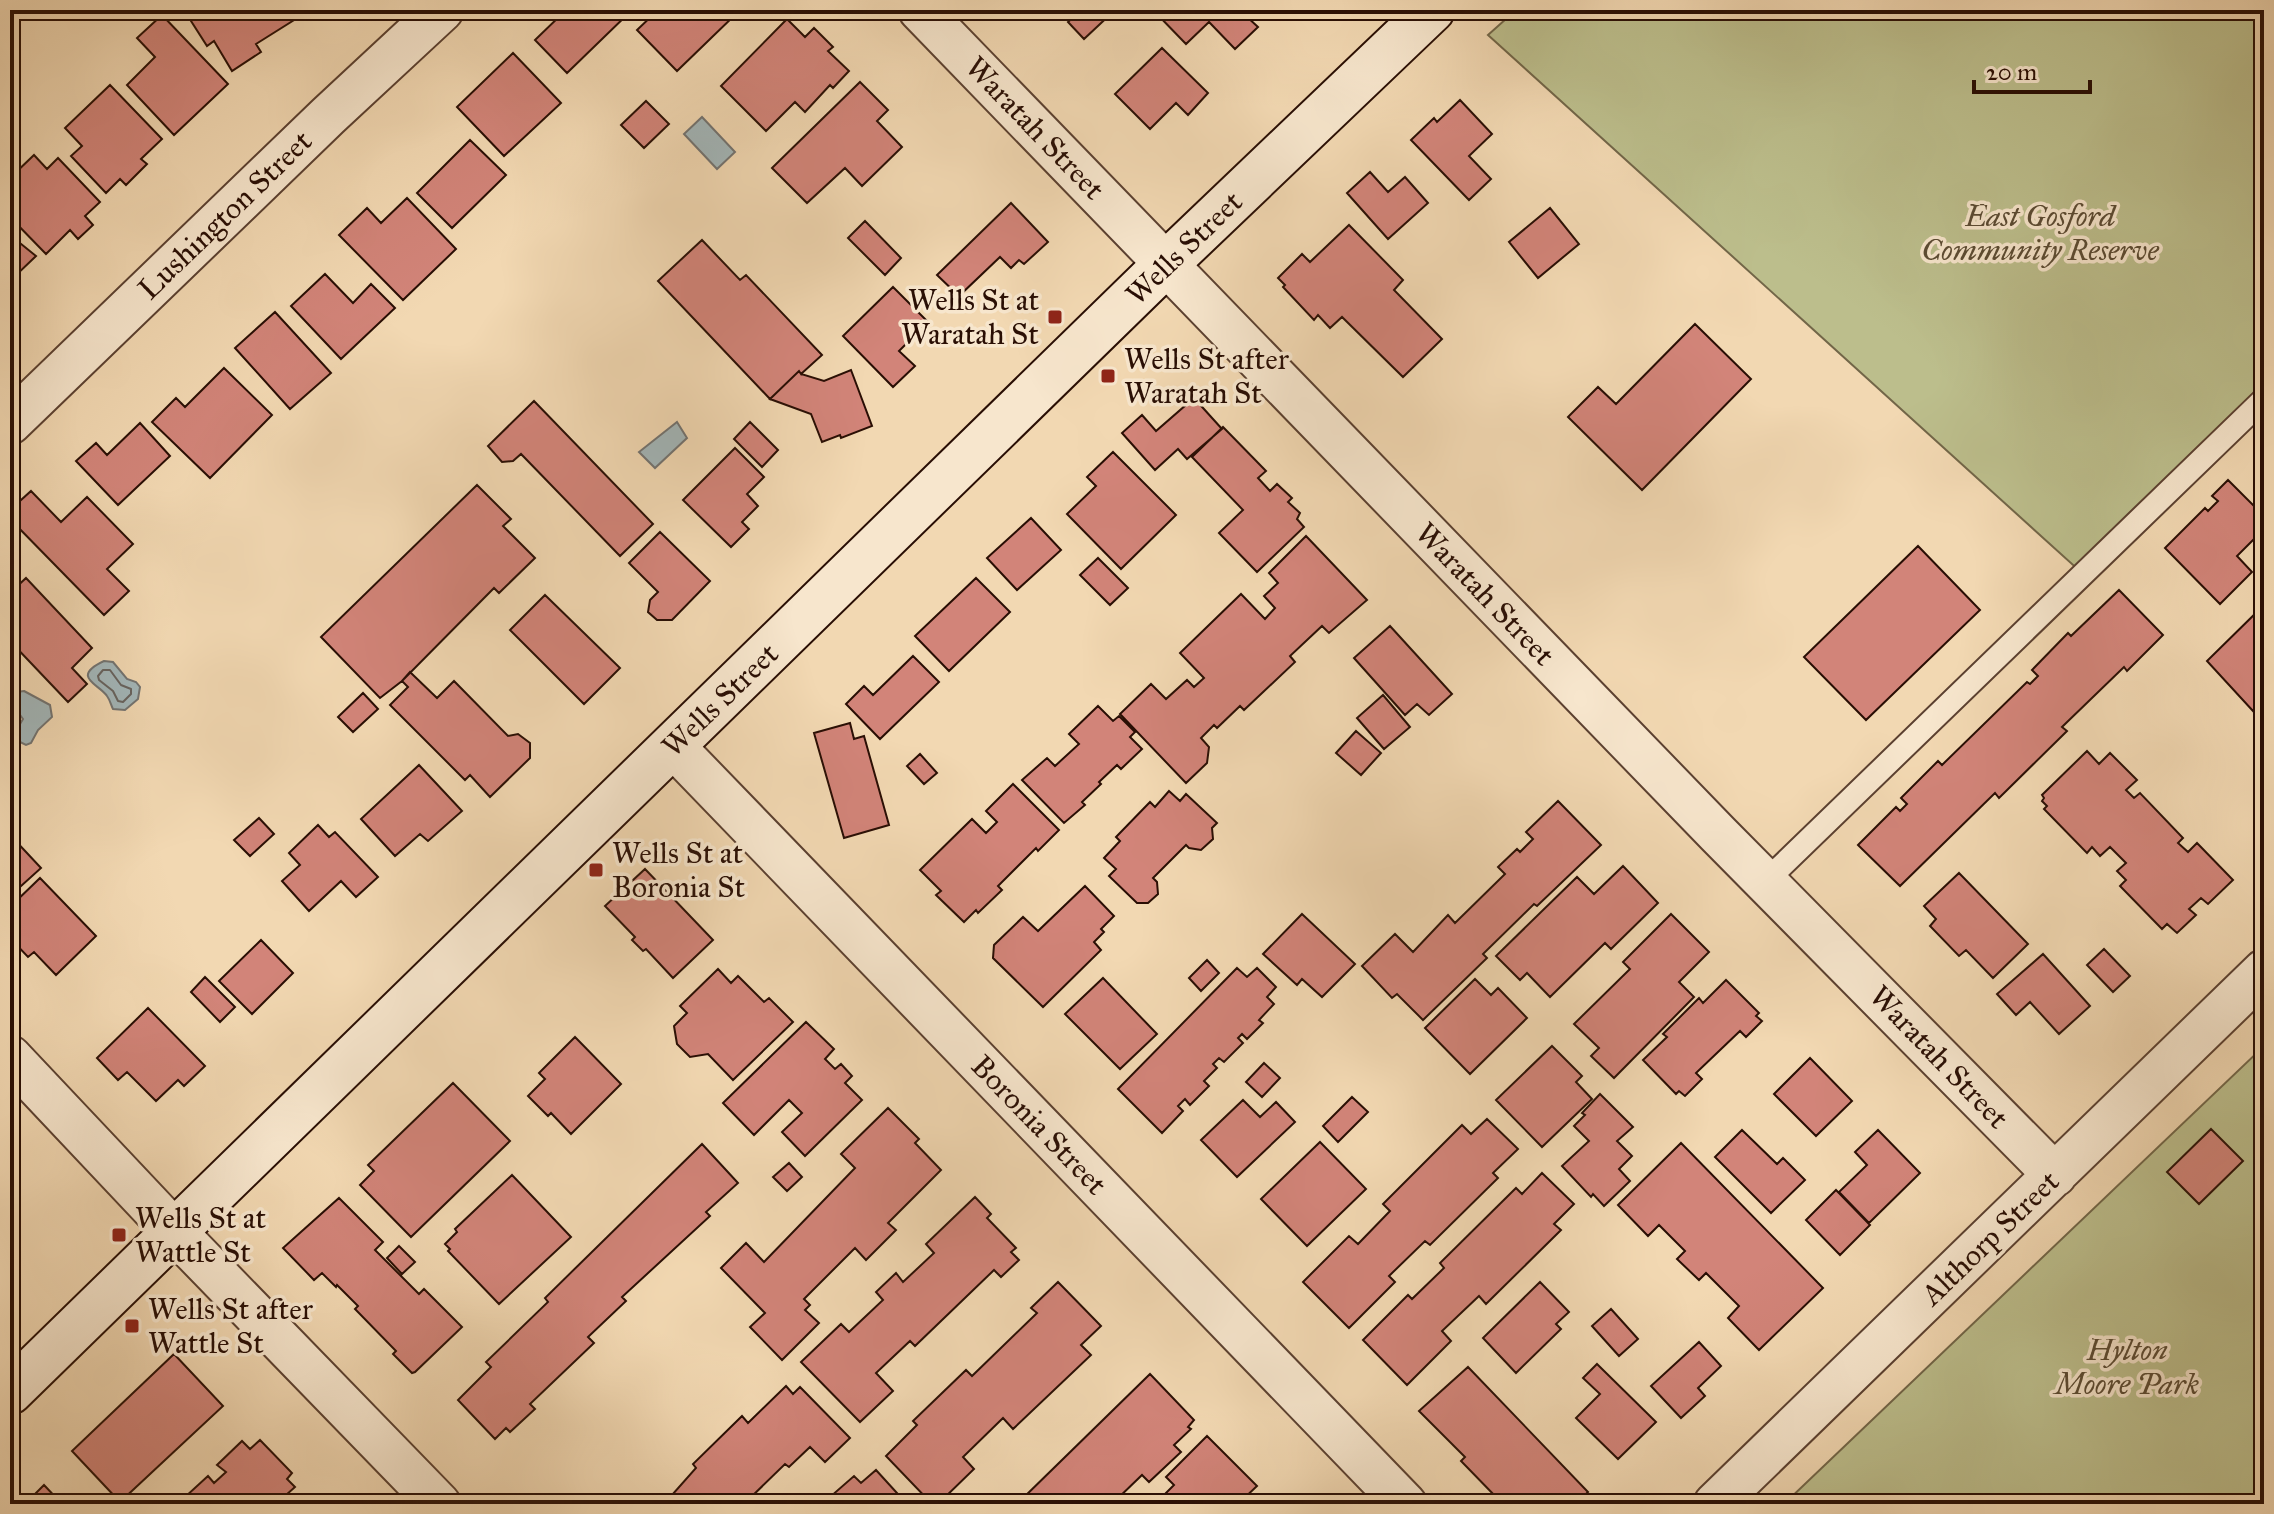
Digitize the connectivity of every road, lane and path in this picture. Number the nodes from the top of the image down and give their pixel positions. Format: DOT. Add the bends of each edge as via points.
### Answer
graph roads {
  1 [pos="442,10"];
  2 [pos="920,10"];
  3 [pos="1432,10"];
  4 [pos="1167,263"];
  5 [pos="2264,399"];
  6 [pos="10,423"];
  7 [pos="673,746"];
  8 [pos="1766,881"];
  9 [pos="2264,971"];
  10 [pos="10,1057"];
  11 [pos="2055,1175"];
  12 [pos="176,1233"];
  13 [pos="10,1392"];
  14 [pos="439,1504"];
  15 [pos="1405,1504"];
  16 [pos="1715,1504"];
  1 -- 6 [label="street, Lushington Street"];
  2 -- 4 [label="street, Waratah Street"];
  3 -- 4 [label="street, Wells Street"];
  4 -- 7 [label="street, Wells Street"];
  4 -- 8 [label="street, Waratah Street"];
  5 -- 8 [label="lane"];
  7 -- 12 [label="street, Wells Street"];
  7 -- 15 [label="street, Boronia Street"];
  8 -- 11 [label="street, Waratah Street"];
  9 -- 11 [label="street, Althorp Street"];
  10 -- 12 [label="street"];
  11 -- 16 [label="street, Althorp Street"];
  12 -- 13 [label="street, Wells Street"];
  12 -- 14 [label="street"];
}
